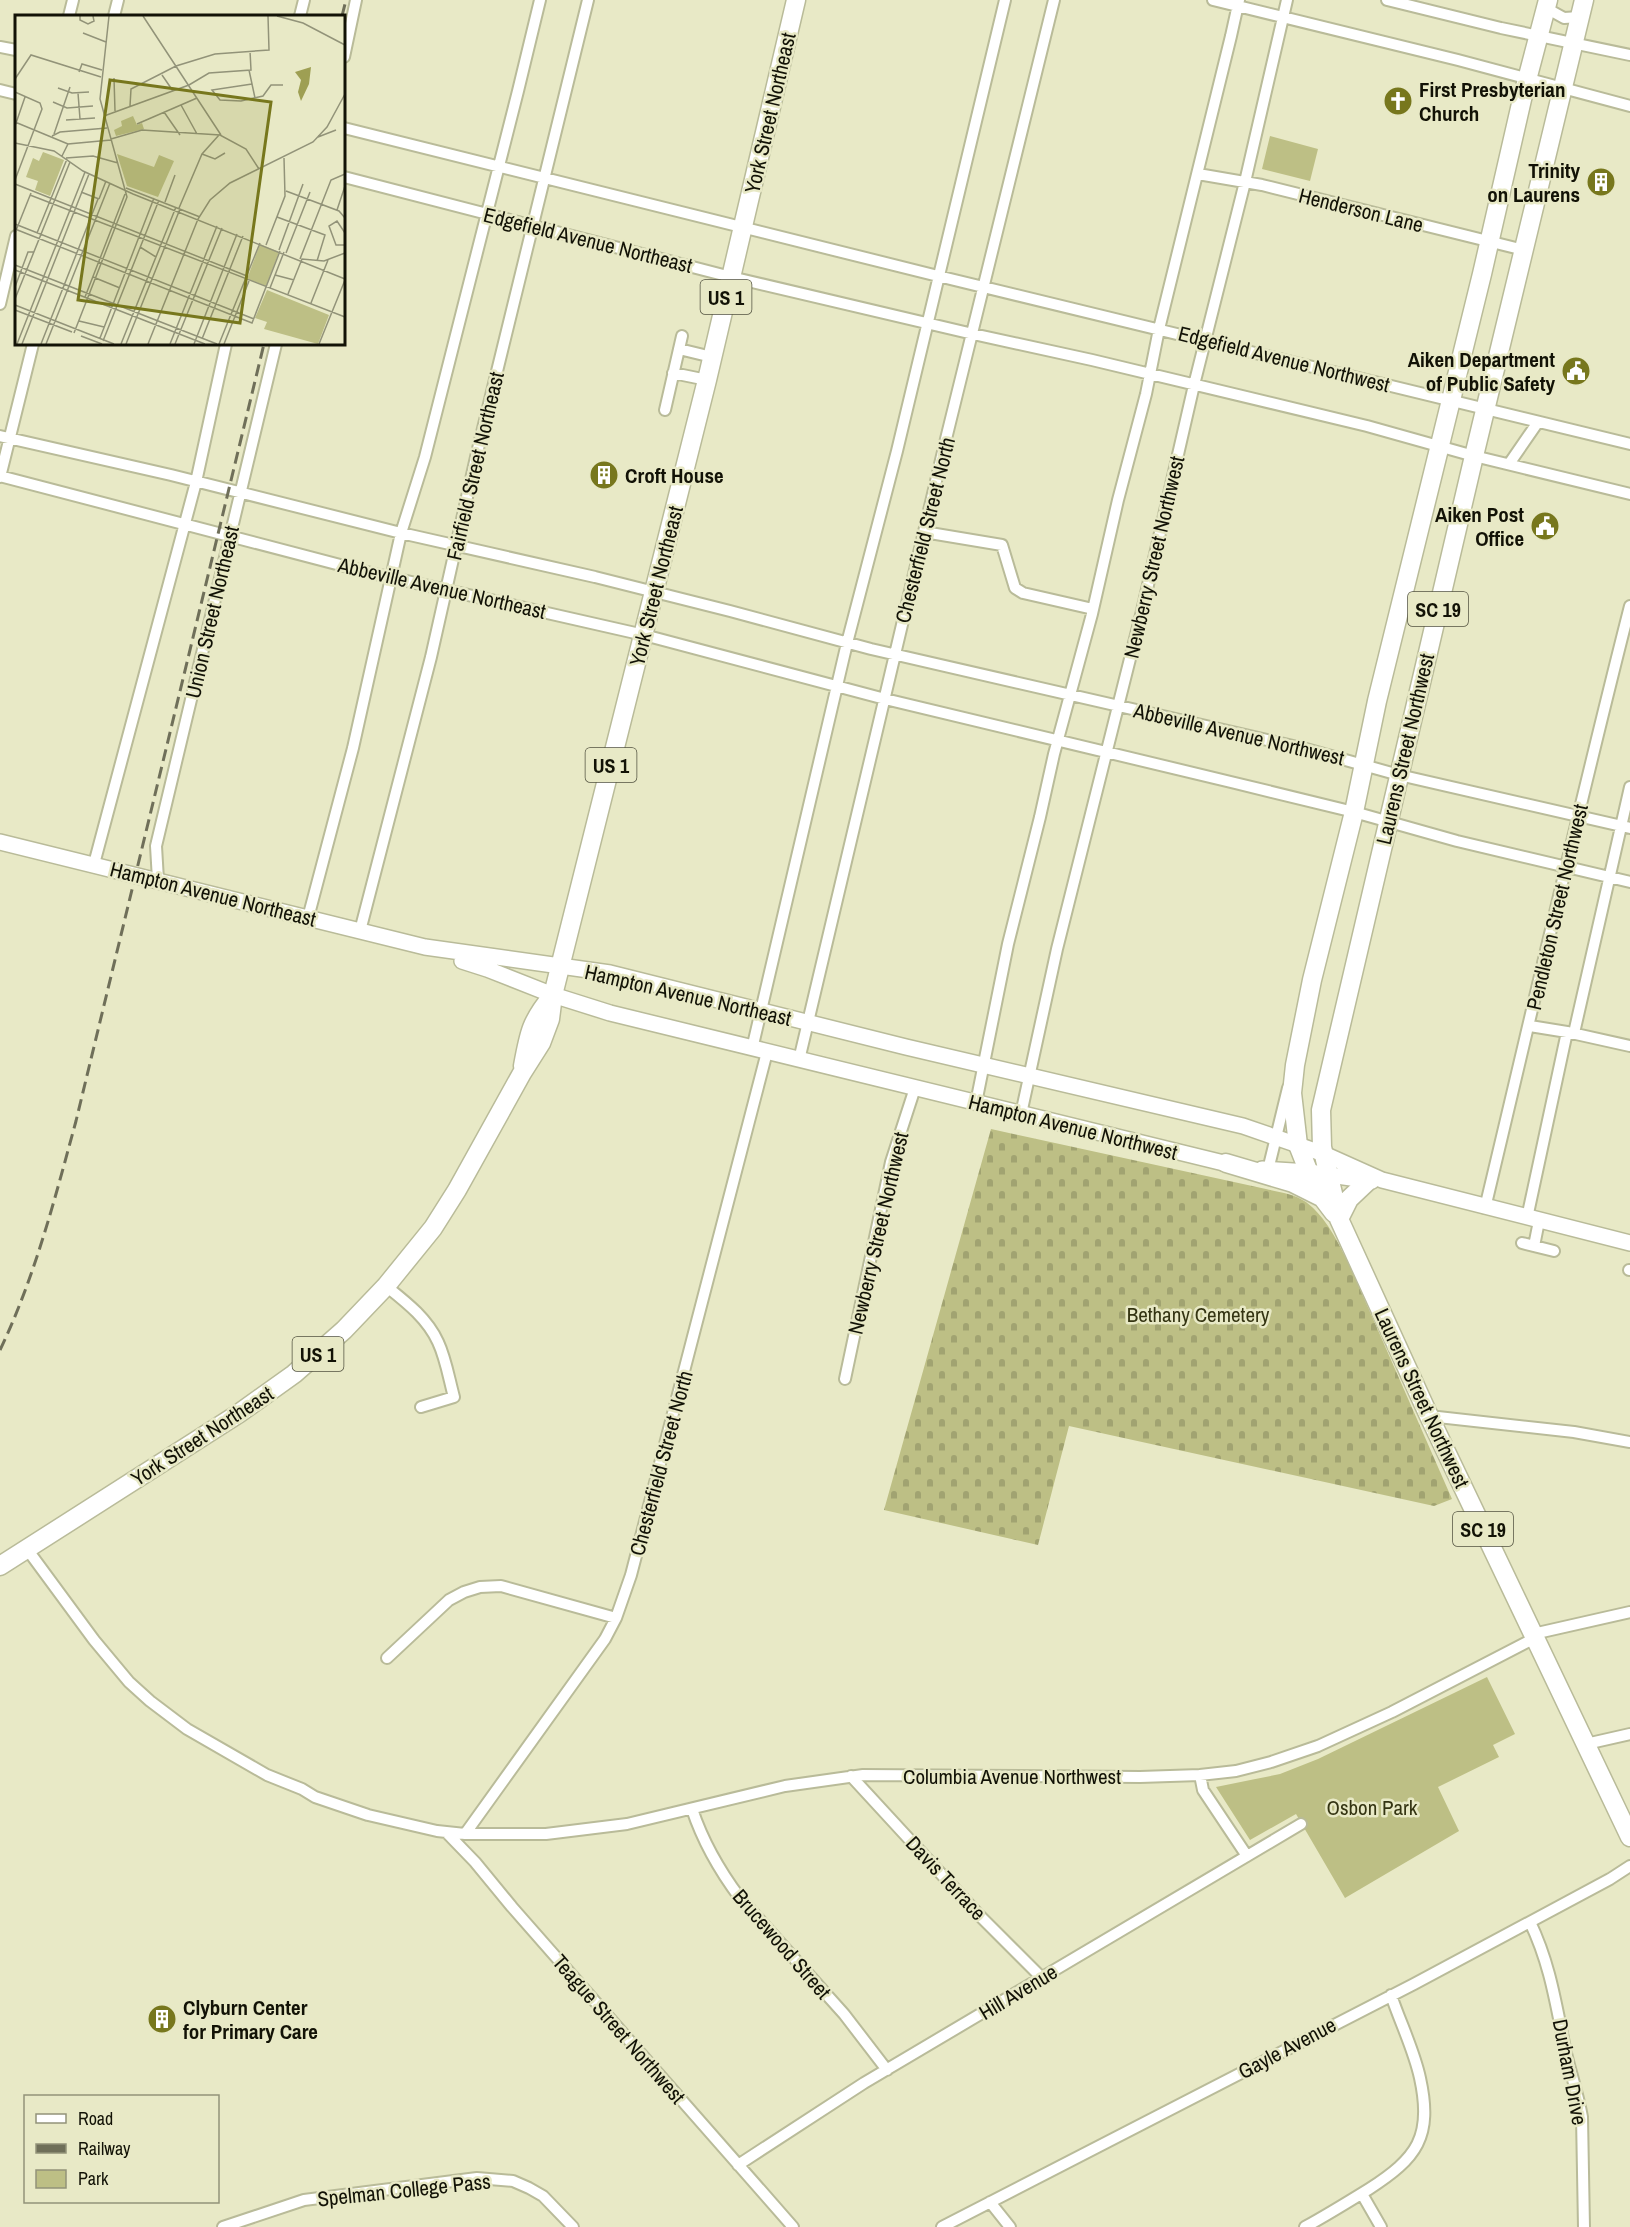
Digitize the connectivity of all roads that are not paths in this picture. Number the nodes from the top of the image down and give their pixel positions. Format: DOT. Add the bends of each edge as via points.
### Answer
graph roads {
  1 [pos="73,0"];
  2 [pos="118,0"];
  3 [pos="304,0"];
  4 [pos="356,0"];
  5 [pos="540,0"];
  6 [pos="588,0"];
  7 [pos="796,0"];
  8 [pos="1005,0"];
  9 [pos="1054,0"];
  10 [pos="1214,0"];
  11 [pos="1287,0"];
  12 [pos="1387,0"];
  13 [pos="1238,3"];
  14 [pos="1547,4"];
  15 [pos="1582,8"];
  16 [pos="69,15"];
  17 [pos="114,15"];
  18 [pos="300,15"];
  19 [pos="1283,17"];
  20 [pos="1539,36"];
  21 [pos="1574,42"];
  22 [pos="0,46"];
  23 [pos="15,50"];
  24 [pos="345,52"];
  25 [pos="1630,55"];
  26 [pos="1527,79"];
  27 [pos="1563,89"];
  28 [pos="0,90"];
  29 [pos="15,94"];
  30 [pos="1630,106"];
  31 [pos="345,128"];
  32 [pos="498,167"];
  33 [pos="1198,174"];
  34 [pos="345,177"];
  35 [pos="545,178"];
  36 [pos="1245,182"];
  37 [pos="486,215"];
  38 [pos="532,226"];
  39 [pos="743,226"];
  40 [pos="15,240"];
  41 [pos="1490,242"];
  42 [pos="1524,250"];
  43 [pos="938,276"];
  44 [pos="731,277"];
  45 [pos="984,286"];
  46 [pos="0,304"];
  47 [pos="927,323"];
  48 [pos="1159,329"];
  49 [pos="973,334"];
  50 [pos="682,336"];
  51 [pos="1206,340"];
  52 [pos="33,345"];
  53 [pos="226,345"];
  54 [pos="276,345"];
  55 [pos="679,350"];
  56 [pos="712,357"];
  57 [pos="673,373"];
  58 [pos="1149,375"];
  59 [pos="706,380"];
  60 [pos="1194,386"];
  61 [pos="1451,400"];
  62 [pos="1486,408"];
  63 [pos="665,410"];
  64 [pos="1538,422"];
  65 [pos="5,437"];
  66 [pos="1630,444"];
  67 [pos="1438,447"];
  68 [pos="1474,456"];
  69 [pos="1509,464"];
  70 [pos="0,477"];
  71 [pos="196,482"];
  72 [pos="240,494"];
  73 [pos="1630,494"];
  74 [pos="184,525"];
  75 [pos="924,532"];
  76 [pos="401,533"];
  77 [pos="231,537"];
  78 [pos="456,546"];
  79 [pos="391,577"];
  80 [pos="446,589"];
  81 [pos="654,593"];
  82 [pos="1630,606"];
  83 [pos="1093,609"];
  84 [pos="644,635"];
  85 [pos="848,643"];
  86 [pos="894,654"];
  87 [pos="837,686"];
  88 [pos="1071,695"];
  89 [pos="885,699"];
  90 [pos="1118,706"];
  91 [pos="1058,740"];
  92 [pos="1107,752"];
  93 [pos="1365,764"];
  94 [pos="1399,775"];
  95 [pos="1630,787"];
  96 [pos="1354,812"];
  97 [pos="1578,816"];
  98 [pos="1388,822"];
  99 [pos="1625,827"];
  100 [pos="0,842"];
  101 [pos="94,864"];
  102 [pos="1566,867"];
  103 [pos="1610,877"];
  104 [pos="158,880"];
  105 [pos="1630,882"];
  106 [pos="308,918"];
  107 [pos="360,931"];
  108 [pos="425,947"];
  109 [pos="561,967"];
  110 [pos="553,995"];
  111 [pos="761,1011"];
  112 [pos="808,1023"];
  113 [pos="1530,1026"];
  114 [pos="1571,1033"];
  115 [pos="1630,1046"];
  116 [pos="760,1051"];
  117 [pos="799,1060"];
  118 [pos="984,1065"];
  119 [pos="1295,1065"];
  120 [pos="1029,1076"];
  121 [pos="915,1088"];
  122 [pos="976,1103"];
  123 [pos="1294,1113"];
  124 [pos="1021,1114"];
  125 [pos="1321,1118"];
  126 [pos="1275,1136"];
  127 [pos="1298,1145"];
  128 [pos="1324,1154"];
  129 [pos="1226,1163"];
  130 [pos="1268,1170"];
  131 [pos="1309,1172"];
  132 [pos="1328,1175"];
  133 [pos="1375,1181"];
  134 [pos="1324,1199"];
  135 [pos="1485,1208"];
  136 [pos="1339,1219"];
  137 [pos="1533,1219"];
  138 [pos="1522,1243"];
  139 [pos="1630,1243"];
  140 [pos="1534,1246"];
  141 [pos="1554,1251"];
  142 [pos="387,1286"];
  143 [pos="845,1379"];
  144 [pos="421,1407"];
  145 [pos="1429,1416"];
  146 [pos="1630,1442"];
  147 [pos="27,1549"];
  148 [pos="0,1566"];
  149 [pos="1630,1612"];
  150 [pos="616,1618"];
  151 [pos="1534,1636"];
  152 [pos="387,1658"];
  153 [pos="1630,1734"];
  154 [pos="1586,1744"];
  155 [pos="1200,1775"];
  156 [pos="851,1776"];
  157 [pos="692,1809"];
  158 [pos="1301,1824"];
  159 [pos="446,1832"];
  160 [pos="465,1834"];
  161 [pos="1630,1837"];
  162 [pos="1247,1856"];
  163 [pos="1630,1866"];
  164 [pos="1530,1922"];
  165 [pos="1042,1978"];
  166 [pos="1390,1995"];
  167 [pos="888,2070"];
  168 [pos="738,2165"];
  169 [pos="1362,2194"];
  170 [pos="990,2202"];
  171 [pos="223,2227"];
  172 [pos="573,2227"];
  173 [pos="793,2227"];
  174 [pos="942,2227"];
  175 [pos="1010,2227"];
  176 [pos="1305,2227"];
  177 [pos="1381,2227"];
  178 [pos="1584,2227"];
  1 -- 16 [label="street"];
  2 -- 17 [label="street"];
  3 -- 18 [label="street"];
  4 -- 24 [label="street"];
  5 -- 32 [label="street"];
  6 -- 35 [label="street, Fairfield Street Northeast"];
  7 -- 39 [label="main road, York Street Northeast / US 1"];
  8 -- 43 [label="street, Chesterfield Street North"];
  9 -- 45 [label="street, Chesterfield Street North"];
  10 -- 13 [label="street"];
  11 -- 19 [label="street, Newberry Street Northwest"];
  12 -- 20 [label="street"];
  13 -- 19 [label="street"];
  13 -- 33 [label="street"];
  14 -- 15 [label="street" via="1564,18"];
  14 -- 20 [label="main road, Laurens Street Northwest / SC 19"];
  15 -- 21 [label="main road, Laurens Street Northwest / SC 19"];
  19 -- 26 [label="street"];
  19 -- 36 [label="street, Newberry Street Northwest"];
  20 -- 21 [label="street"];
  20 -- 26 [label="main road, Laurens Street Northwest / SC 19"];
  21 -- 25 [label="street"];
  21 -- 27 [label="main road, Laurens Street Northwest / SC 19"];
  22 -- 23 [label="street"];
  26 -- 27 [label="street"];
  26 -- 41 [label="main road, Laurens Street Northwest / SC 19"];
  27 -- 30 [label="street"];
  27 -- 42 [label="main road, Laurens Street Northwest / SC 19"];
  28 -- 29 [label="street"];
  31 -- 32 [label="street"];
  32 -- 35 [label="street"];
  32 -- 37 [label="street"];
  33 -- 36 [label="street, Henderson Lane"];
  33 -- 48 [label="street"];
  34 -- 37 [label="street, Edgefield Avenue Northeast"];
  35 -- 38 [label="street, Fairfield Street Northeast"];
  35 -- 39 [label="street"];
  36 -- 41 [label="street, Henderson Lane"];
  36 -- 51 [label="street, Newberry Street Northwest"];
  37 -- 38 [label="street, Edgefield Avenue Northeast"];
  37 -- 76 [label="street" via="425,457"];
  38 -- 44 [label="street, Edgefield Avenue Northeast"];
  38 -- 78 [label="street, Fairfield Street Northeast"];
  39 -- 43 [label="street"];
  39 -- 44 [label="main road, York Street Northeast / US 1"];
  40 -- 46 [label="street"];
  41 -- 42 [label="street, Henderson Lane"];
  41 -- 61 [label="main road, Laurens Street Northwest / SC 19"];
  42 -- 62 [label="main road, Laurens Street Northwest / SC 19"];
  43 -- 45 [label="street, Edgefield Avenue Northwest"];
  43 -- 47 [label="street, Chesterfield Street North"];
  44 -- 47 [label="street, Edgefield Avenue Northeast"];
  44 -- 56 [label="main road, York Street Northeast / US 1"];
  45 -- 48 [label="street, Edgefield Avenue Northwest"];
  45 -- 49 [label="street, Chesterfield Street North"];
  47 -- 49 [label="street, Edgefield Avenue Northeast"];
  47 -- 85 [label="street, Chesterfield Street North"];
  48 -- 51 [label="street, Edgefield Avenue Northwest"];
  48 -- 58 [label="street"];
  49 -- 58 [label="street"];
  49 -- 75 [label="street, Chesterfield Street North"];
  50 -- 55 [label="street"];
  51 -- 60 [label="street, Newberry Street Northwest"];
  51 -- 61 [label="street, Edgefield Avenue Northwest"];
  52 -- 65 [label="street"];
  53 -- 71 [label="street"];
  54 -- 72 [label="street, Union Street Northeast"];
  55 -- 56 [label="street"];
  55 -- 57 [label="street"];
  56 -- 59 [label="main road, York Street Northeast / US 1"];
  57 -- 59 [label="street"];
  57 -- 63 [label="street"];
  58 -- 60 [label="street"];
  58 -- 83 [label="street"];
  59 -- 81 [label="main road, York Street Northeast / US 1"];
  60 -- 67 [label="street" via="1367,426"];
  60 -- 90 [label="street, Newberry Street Northwest"];
  61 -- 62 [label="street, Edgefield Avenue Northwest"];
  61 -- 67 [label="main road, Laurens Street Northwest / SC 19"];
  62 -- 64 [label="street, Edgefield Avenue Northwest"];
  62 -- 68 [label="main road, Laurens Street Northwest / SC 19"];
  64 -- 66 [label="street, Edgefield Avenue Northwest"];
  64 -- 69 [label="street"];
  65 -- 70 [label="street"];
  65 -- 71 [label="street, Abbeville Avenue Northeast"];
  67 -- 68 [label="street"];
  67 -- 93 [label="main road, Laurens Street Northwest / SC 19"];
  68 -- 69 [label="street"];
  68 -- 94 [label="main road, Laurens Street Northwest / SC 19"];
  69 -- 73 [label="street"];
  70 -- 74 [label="street, Abbeville Avenue Northeast"];
  71 -- 72 [label="street, Abbeville Avenue Northeast"];
  71 -- 74 [label="street"];
  72 -- 76 [label="street, Abbeville Avenue Northeast"];
  72 -- 77 [label="street, Union Street Northeast"];
  74 -- 77 [label="street, Abbeville Avenue Northeast"];
  74 -- 101 [label="street"];
  75 -- 83 [label="street" via="1002,546 1016,588 1023,593"];
  75 -- 86 [label="street, Chesterfield Street North"];
  76 -- 78 [label="street, Abbeville Avenue Northeast"];
  76 -- 79 [label="street"];
  77 -- 79 [label="street, Abbeville Avenue Northeast"];
  77 -- 104 [label="street, Union Street Northeast" via="156,846"];
  78 -- 80 [label="street, Fairfield Street Northeast"];
  78 -- 81 [label="street, Abbeville Avenue Northeast"];
  79 -- 80 [label="street, Abbeville Avenue Northeast"];
  79 -- 106 [label="street" via="353,748"];
  80 -- 84 [label="street, Abbeville Avenue Northeast"];
  80 -- 107 [label="street, Fairfield Street Northeast"];
  81 -- 84 [label="main road, York Street Northeast / US 1"];
  81 -- 85 [label="street, Abbeville Avenue Northeast"];
  82 -- 97 [label="street, Pendleton Street Northwest"];
  83 -- 88 [label="street"];
  84 -- 87 [label="street, Abbeville Avenue Northeast"];
  84 -- 109 [label="main road, York Street Northeast / US 1"];
  85 -- 86 [label="street, Abbeville Avenue Northwest"];
  85 -- 87 [label="street, Chesterfield Street North"];
  86 -- 88 [label="street, Abbeville Avenue Northwest"];
  86 -- 89 [label="street, Chesterfield Street North"];
  87 -- 89 [label="street, Abbeville Avenue Northeast"];
  87 -- 111 [label="street, Chesterfield Street North"];
  88 -- 90 [label="street, Abbeville Avenue Northwest"];
  88 -- 91 [label="street"];
  89 -- 91 [label="street"];
  89 -- 112 [label="street, Chesterfield Street North"];
  90 -- 92 [label="street, Newberry Street Northwest"];
  90 -- 93 [label="street, Abbeville Avenue Northwest"];
  91 -- 92 [label="street"];
  91 -- 118 [label="street" via="1008,944"];
  92 -- 96 [label="street"];
  92 -- 120 [label="street, Newberry Street Northwest"];
  93 -- 94 [label="street, Abbeville Avenue Northwest"];
  93 -- 96 [label="main road, Laurens Street Northwest / SC 19"];
  94 -- 97 [label="street, Abbeville Avenue Northwest"];
  94 -- 98 [label="main road, Laurens Street Northwest / SC 19"];
  95 -- 99 [label="street, Pendleton Street Northwest"];
  96 -- 98 [label="street"];
  96 -- 119 [label="main road, Laurens Street Northwest / SC 19"];
  97 -- 99 [label="street, Abbeville Avenue Northwest"];
  97 -- 102 [label="street, Pendleton Street Northwest"];
  98 -- 102 [label="street"];
  98 -- 125 [label="main road, Laurens Street Northwest / SC 19"];
  99 -- 103 [label="street, Pendleton Street Northwest"];
  100 -- 101 [label="street, Hampton Avenue Northeast"];
  101 -- 104 [label="street, Hampton Avenue Northeast"];
  102 -- 103 [label="street"];
  102 -- 113 [label="street, Pendleton Street Northwest"];
  103 -- 105 [label="street"];
  103 -- 114 [label="street, Pendleton Street Northwest"];
  104 -- 106 [label="street, Hampton Avenue Northeast"];
  106 -- 107 [label="street, Hampton Avenue Northeast"];
  107 -- 108 [label="street, Hampton Avenue Northeast"];
  108 -- 109 [label="street, Hampton Avenue Northeast"];
  108 -- 110 [label="street, Hampton Avenue Northeast"];
  109 -- 110 [label="main road, York Street Northeast / US 1"];
  109 -- 111 [label="street, Hampton Avenue Northeast" via="610,974"];
  110 -- 116 [label="street, Hampton Avenue Northeast" via="610,1014"];
  110 -- 142 [label="main road, York Street Northeast / US 1" via="537,1013 522,1073 467,1173 433,1228"];
  111 -- 112 [label="street, Hampton Avenue Northeast"];
  111 -- 116 [label="street, Chesterfield Street North"];
  112 -- 117 [label="street, Chesterfield Street North"];
  112 -- 118 [label="street, Hampton Avenue Northwest"];
  113 -- 114 [label="street"];
  113 -- 135 [label="street, Pendleton Street Northwest"];
  114 -- 115 [label="street"];
  114 -- 137 [label="street, Pendleton Street Northwest"];
  116 -- 117 [label="street, Hampton Avenue Northwest"];
  116 -- 150 [label="street, Chesterfield Street North" via="632,1575"];
  117 -- 121 [label="street, Hampton Avenue Northwest"];
  118 -- 120 [label="street, Hampton Avenue Northwest"];
  118 -- 122 [label="street"];
  119 -- 123 [label="main road, Laurens Street Northwest / SC 19"];
  119 -- 126 [label="street, Laurens Street Northwest"];
  120 -- 124 [label="street, Newberry Street Northwest"];
  120 -- 126 [label="street, Hampton Avenue Northwest"];
  121 -- 122 [label="street, Hampton Avenue Northwest"];
  121 -- 143 [label="street, Newberry Street Northwest" via="891,1162"];
  122 -- 124 [label="street, Hampton Avenue Northwest"];
  123 -- 125 [label="main road" via="1305,1121"];
  123 -- 127 [label="main road, Laurens Street Northwest / SC 19"];
  124 -- 129 [label="street, Hampton Avenue Northwest"];
  125 -- 128 [label="main road, Laurens Street Northwest / SC 19"];
  126 -- 127 [label="street, Hampton Avenue Northwest"];
  126 -- 130 [label="street, Laurens Street Northwest"];
  127 -- 128 [label="street, Hampton Avenue Northwest"];
  127 -- 131 [label="main road, Laurens Street Northwest / SC 19"];
  128 -- 132 [label="main road, Laurens Street Northwest / SC 19"];
  128 -- 133 [label="street, Hampton Avenue Northwest"];
  129 -- 130 [label="street, Hampton Avenue Northwest"];
  129 -- 134 [label="main road" via="1293,1183"];
  130 -- 131 [label="street, Hampton Avenue Northwest"];
  131 -- 132 [label="street, Hampton Avenue Northwest"];
  131 -- 134 [label="main road, Laurens Street Northwest / SC 19"];
  132 -- 133 [label="street, Hampton Avenue Northwest"];
  132 -- 136 [label="main road, Laurens Street Northwest / SC 19"];
  133 -- 135 [label="street, Hampton Avenue Northwest"];
  133 -- 136 [label="main road" via="1349,1200"];
  134 -- 136 [label="main road, Laurens Street Northwest / SC 19"];
  135 -- 137 [label="street, Hampton Avenue Northwest"];
  136 -- 145 [label="main road, Laurens Street Northwest / SC 19"];
  137 -- 139 [label="street, Hampton Avenue Northwest"];
  137 -- 140 [label="street, Pendleton Street Northwest"];
  138 -- 140 [label="street"];
  140 -- 141 [label="street"];
  142 -- 144 [label="street" via="433,1332 454,1397"];
  142 -- 147 [label="main road, York Street Northeast / US 1" via="320,1352 267,1395"];
  145 -- 146 [label="street" via="1530,1426"];
  145 -- 151 [label="main road, Laurens Street Northwest / SC 19"];
  147 -- 148 [label="main road, York Street Northeast / US 1"];
  147 -- 159 [label="street, Columbia Avenue Northwest" via="129,1682 187,1729 267,1775 315,1797 368,1815"];
  149 -- 151 [label="street, Columbia Avenue Northwest"];
  150 -- 152 [label="street" via="501,1586 480,1587 449,1600"];
  150 -- 160 [label="street, Chesterfield Street North" via="589,1665"];
  151 -- 154 [label="main road, Laurens Street Northwest / SC 19"];
  151 -- 155 [label="street, Columbia Avenue Northwest" via="1392,1712 1318,1746 1249,1768"];
  153 -- 154 [label="street"];
  154 -- 161 [label="main road, Laurens Street Northwest / SC 19"];
  155 -- 156 [label="street, Columbia Avenue Northwest"];
  155 -- 162 [label="street" via="1203,1790"];
  156 -- 157 [label="street, Columbia Avenue Northwest" via="785,1786"];
  156 -- 165 [label="street, Davis Terrace"];
  157 -- 160 [label="street, Columbia Avenue Northwest" via="586,1830"];
  157 -- 167 [label="street, Brucewood Street" via="706,1846 734,1889"];
  158 -- 162 [label="street, Hill Avenue"];
  159 -- 160 [label="street, Columbia Avenue Northwest"];
  159 -- 168 [label="street, Teague Street Northwest"];
  162 -- 165 [label="street, Hill Avenue"];
  163 -- 164 [label="street, Gayle Avenue"];
  164 -- 166 [label="street, Gayle Avenue"];
  164 -- 178 [label="street, Durham Drive" via="1547,1962 1579,2099"];
  165 -- 167 [label="street, Hill Avenue"];
  166 -- 169 [label="street" via="1420,2076 1425,2104 1423,2128 1404,2165"];
  166 -- 170 [label="street, Gayle Avenue"];
  167 -- 168 [label="street, Hill Avenue"];
  168 -- 173 [label="street, Teague Street Northwest"];
  169 -- 176 [label="street"];
  169 -- 177 [label="street"];
  170 -- 174 [label="street, Gayle Avenue"];
  170 -- 175 [label="street"];
  171 -- 172 [label="street, Spelman College Pass" via="304,2200 477,2178 513,2181 529,2188 543,2196"];
}
